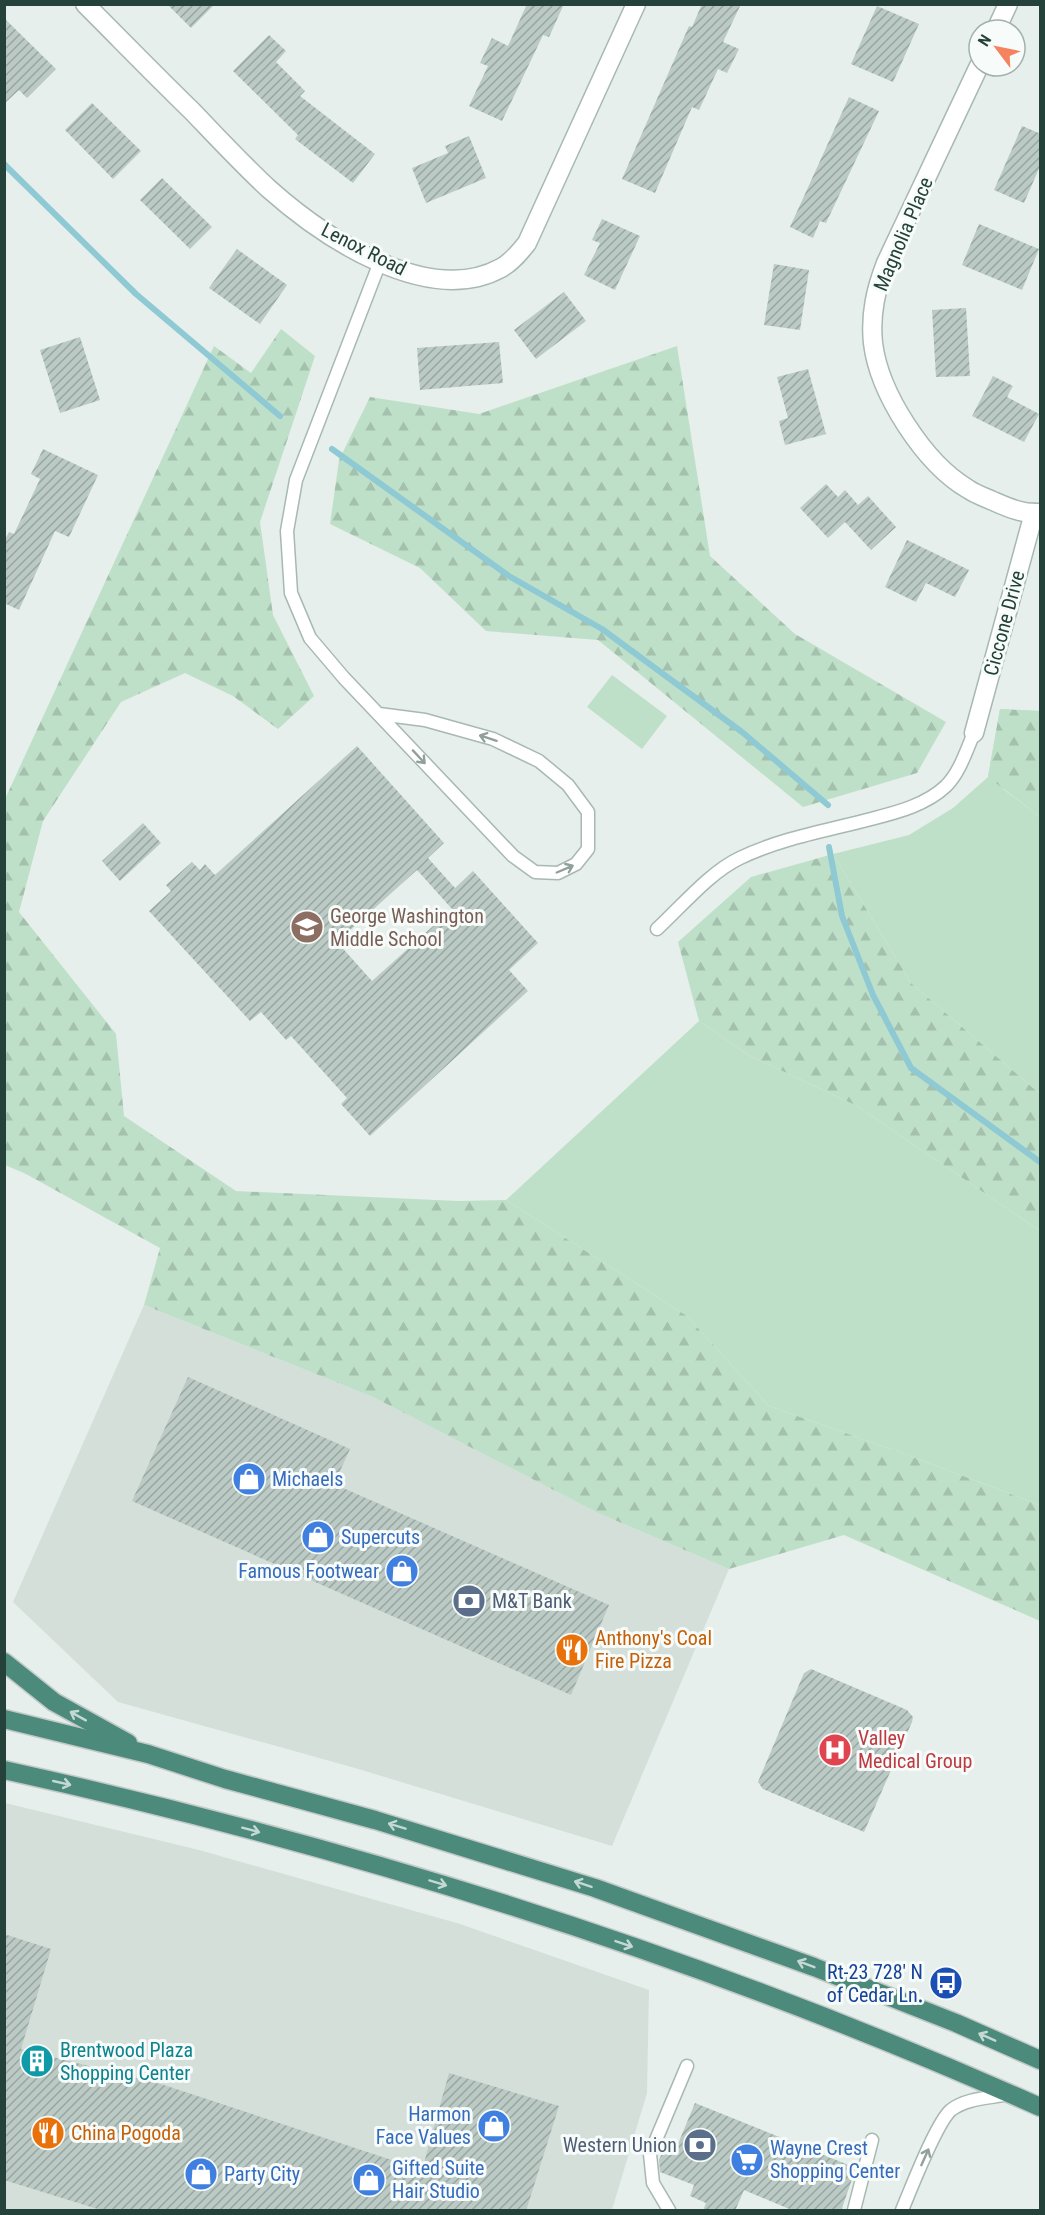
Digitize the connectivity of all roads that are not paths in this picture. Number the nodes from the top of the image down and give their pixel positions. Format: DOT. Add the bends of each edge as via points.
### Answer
graph roads {
  1 [pos="636,4"];
  2 [pos="1008,4"];
  3 [pos="86,5"];
  4 [pos="1002,18"];
  5 [pos="973,78"];
  6 [pos="381,262"];
  7 [pos="1037,513"];
  8 [pos="379,714"];
  9 [pos="974,734"];
  10 [pos="657,929"];
  11 [pos="4,1662"];
  12 [pos="8,1720"];
  13 [pos="147,1754"];
  14 [pos="4,1770"];
  15 [pos="1041,2060"];
  16 [pos="687,2066"];
  17 [pos="1011,2094"];
  18 [pos="1041,2107"];
  19 [pos="872,2140"];
  20 [pos="669,2211"];
  21 [pos="854,2211"];
  22 [pos="902,2211"];
  1 -- 6 [label="street, Lenox Road" via="527,243 514,259 466,280 415,276"];
  2 -- 4 [label="street"];
  3 -- 6 [label="street, Lenox Road" via="269,188 303,217"];
  5 -- 7 [label="street, Magnolia Place" via="880,279 872,315 873,344 880,374 893,403 932,458 968,489 1014,511"];
  6 -- 8 [label="lane" via="296,480 287,531 291,593 310,638"];
  7 -- 9 [label="street, Ciccone Drive"];
  8 -- 8 [label="lane, one-way" via="513,856 536,872 558,873 576,864 588,849 588,812 568,785 539,760 482,736 425,720"];
  9 -- 10 [label="lane" via="962,764 929,799 892,813 765,847 738,859"];
  13 -- 11 [label="highway, one-way" via="54,1702"];
  12 -- 13 [label="highway"];
  15 -- 13 [label="highway, one-way" via="814,1966 595,1888"];
  14 -- 17 [label="highway, one-way" via="287,1839 505,1904 879,2038"];
  16 -- 20 [label="lane" via="650,2154 652,2183"];
  17 -- 18 [label="highway"];
  22 -- 17 [label="lane, one-way" via="950,2111 964,2103"];
  19 -- 21 [label="lane"];
}
